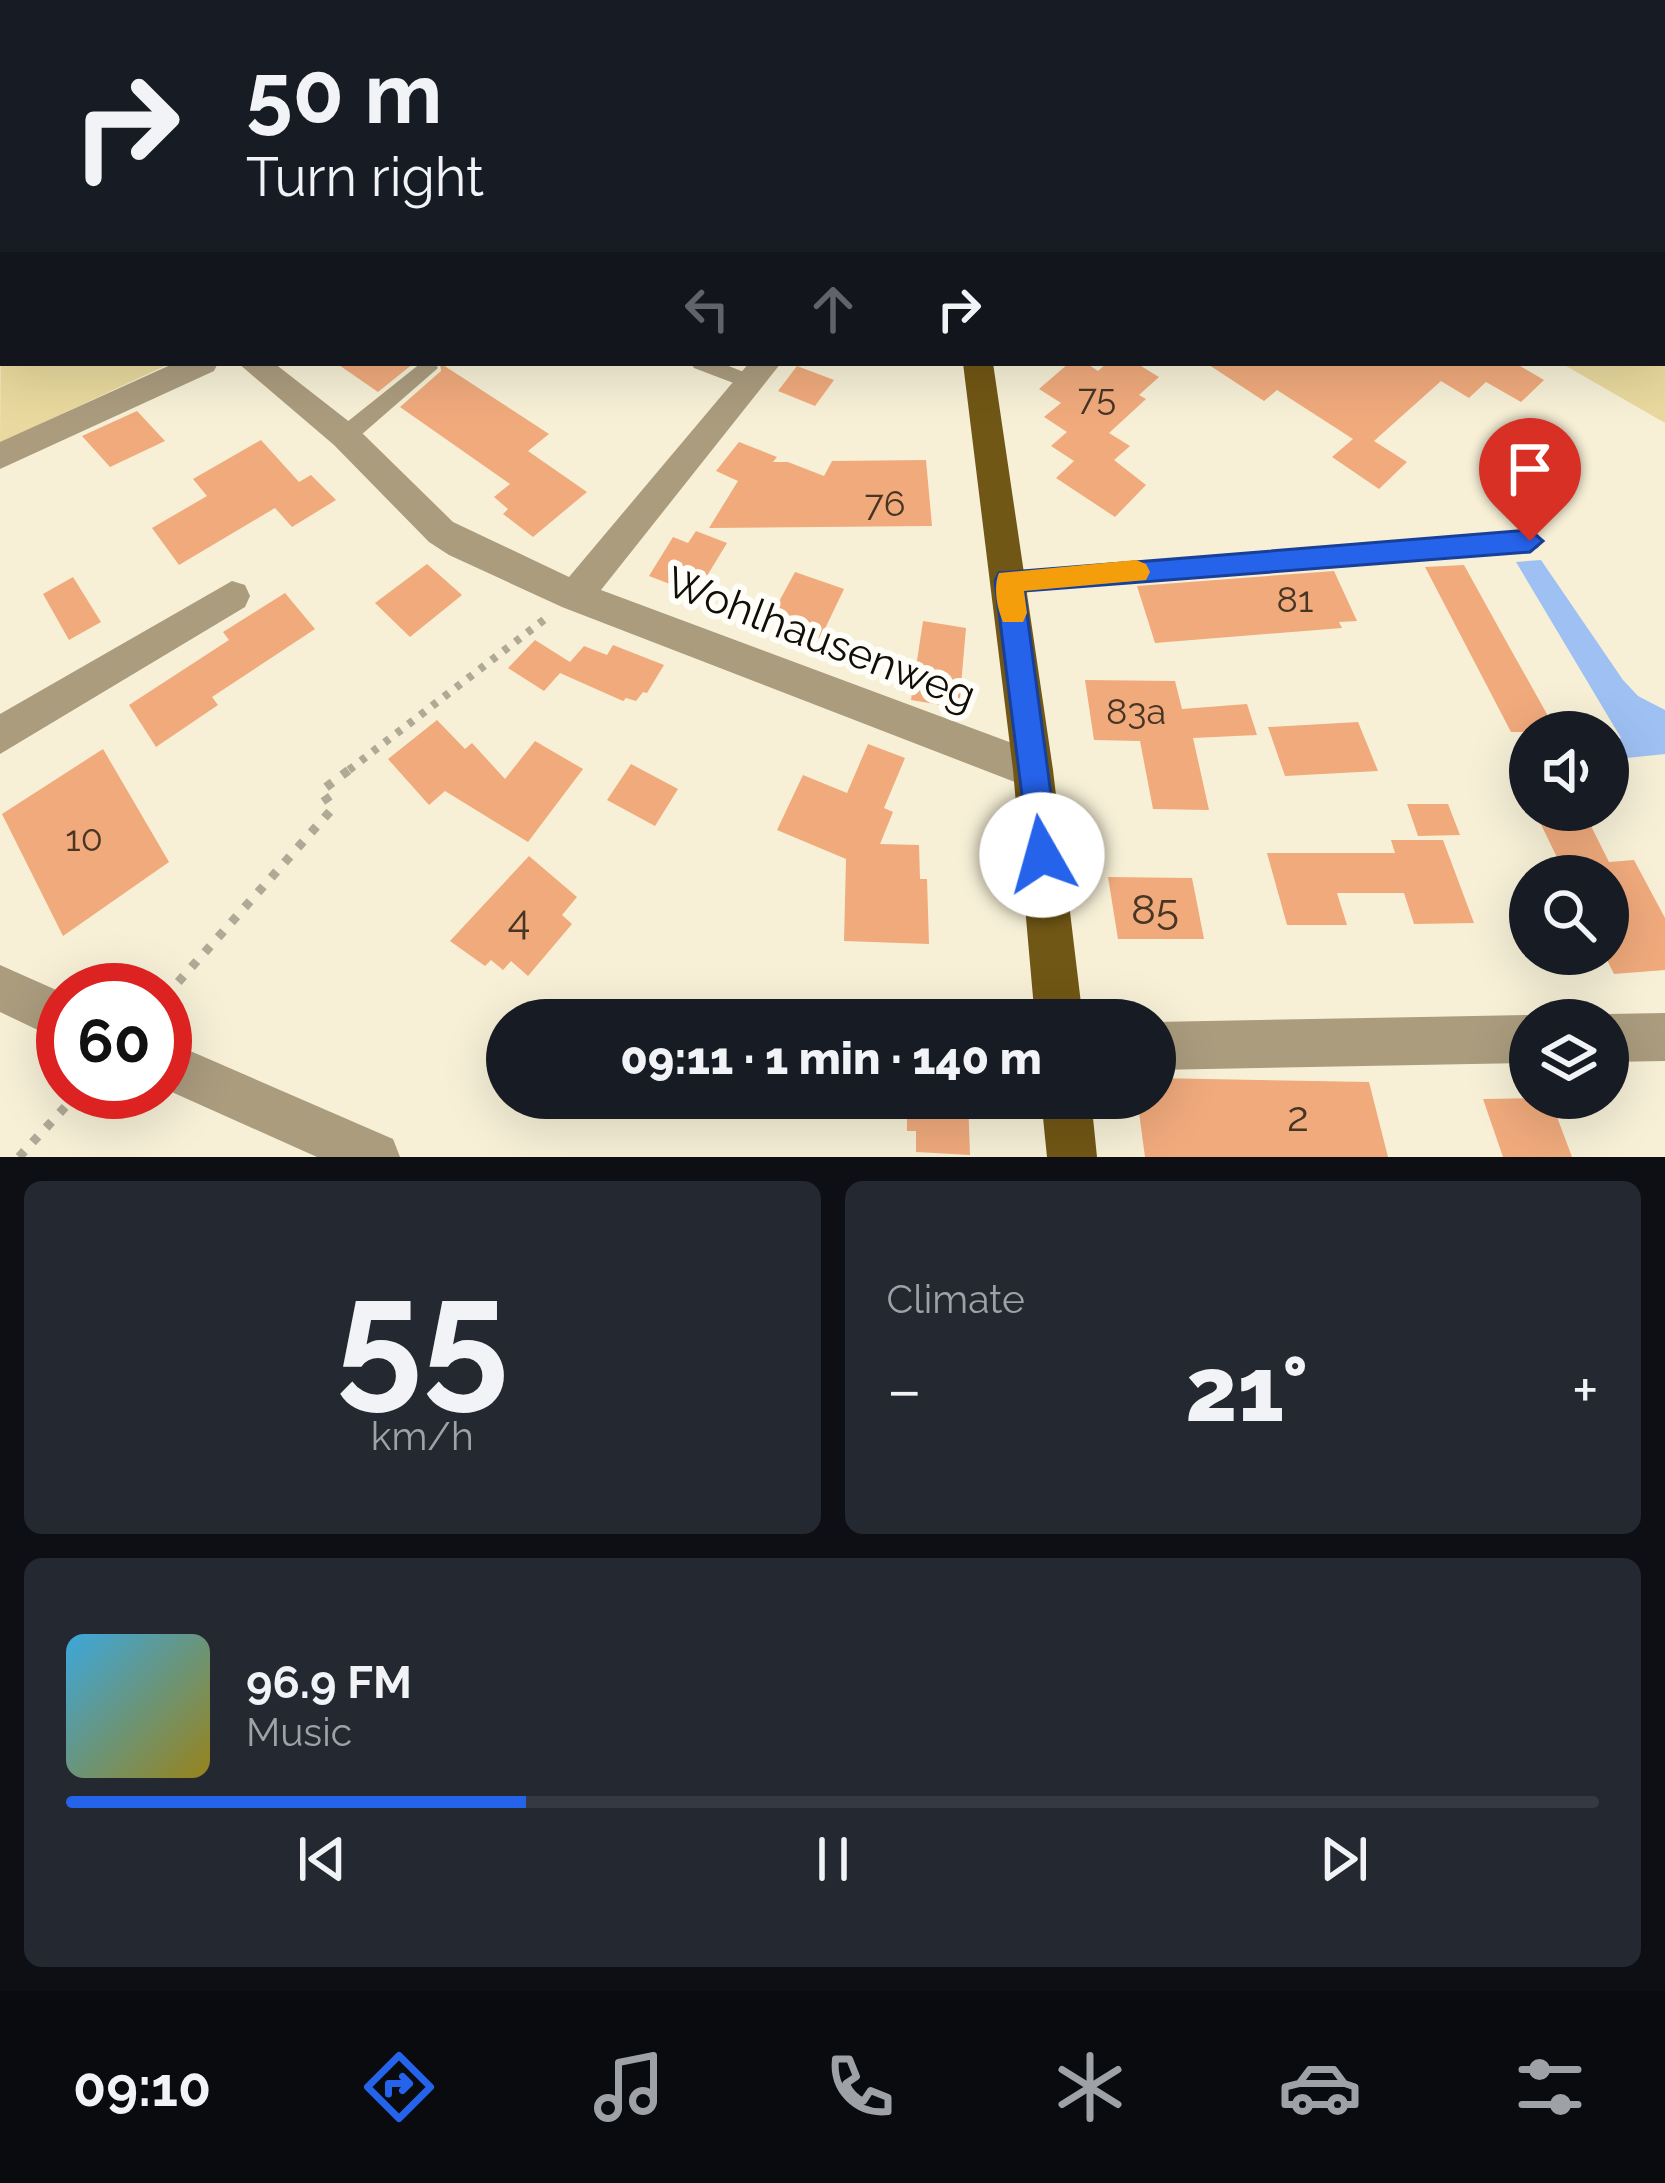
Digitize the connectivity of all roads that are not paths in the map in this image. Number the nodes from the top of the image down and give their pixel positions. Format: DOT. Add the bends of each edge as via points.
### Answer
graph roads {
  1 [pos="195,366"];
  2 [pos="257,366"];
  3 [pos="718,366"];
  4 [pos="978,366"];
  5 [pos="428,368"];
  6 [pos="759,373"];
  7 [pos="345,436"];
  8 [pos="0,456"];
  9 [pos="1530,541"];
  10 [pos="1009,581"];
  11 [pos="232,596"];
  12 [pos="575,596"];
  13 [pos="0,735"];
  14 [pos="1033,770"];
  15 [pos="0,988"];
  16 [pos="1057,999"];
  17 [pos="36,1005"];
  18 [pos="1665,1037"];
  19 [pos="1629,1038"];
  20 [pos="1509,1040"];
  21 [pos="1176,1046"];
  22 [pos="192,1076"];
  23 [pos="1068,1119"];
  24 [pos="376,1157"];
  25 [pos="1072,1157"];
  1 -- 8 [label="street"];
  2 -- 7 [label="street, Wohlhausenweg"];
  3 -- 6 [label="lane"];
  4 -- 10 [label="main road"];
  5 -- 7 [label="lane"];
  6 -- 12 [label="street, Wohlhausenweg"];
  7 -- 12 [label="street, Wohlhausenweg" via="440,532"];
  9 -- 10 [label="lane"];
  10 -- 14 [label="main road"];
  11 -- 13 [label="street"];
  12 -- 14 [label="street, Wohlhausenweg"];
  14 -- 16 [label="main road"];
  15 -- 17 [label="street"];
  18 -- 19 [label="street"];
  20 -- 21 [label="street"];
  22 -- 24 [label="street"];
  23 -- 25 [label="main road"];
}
